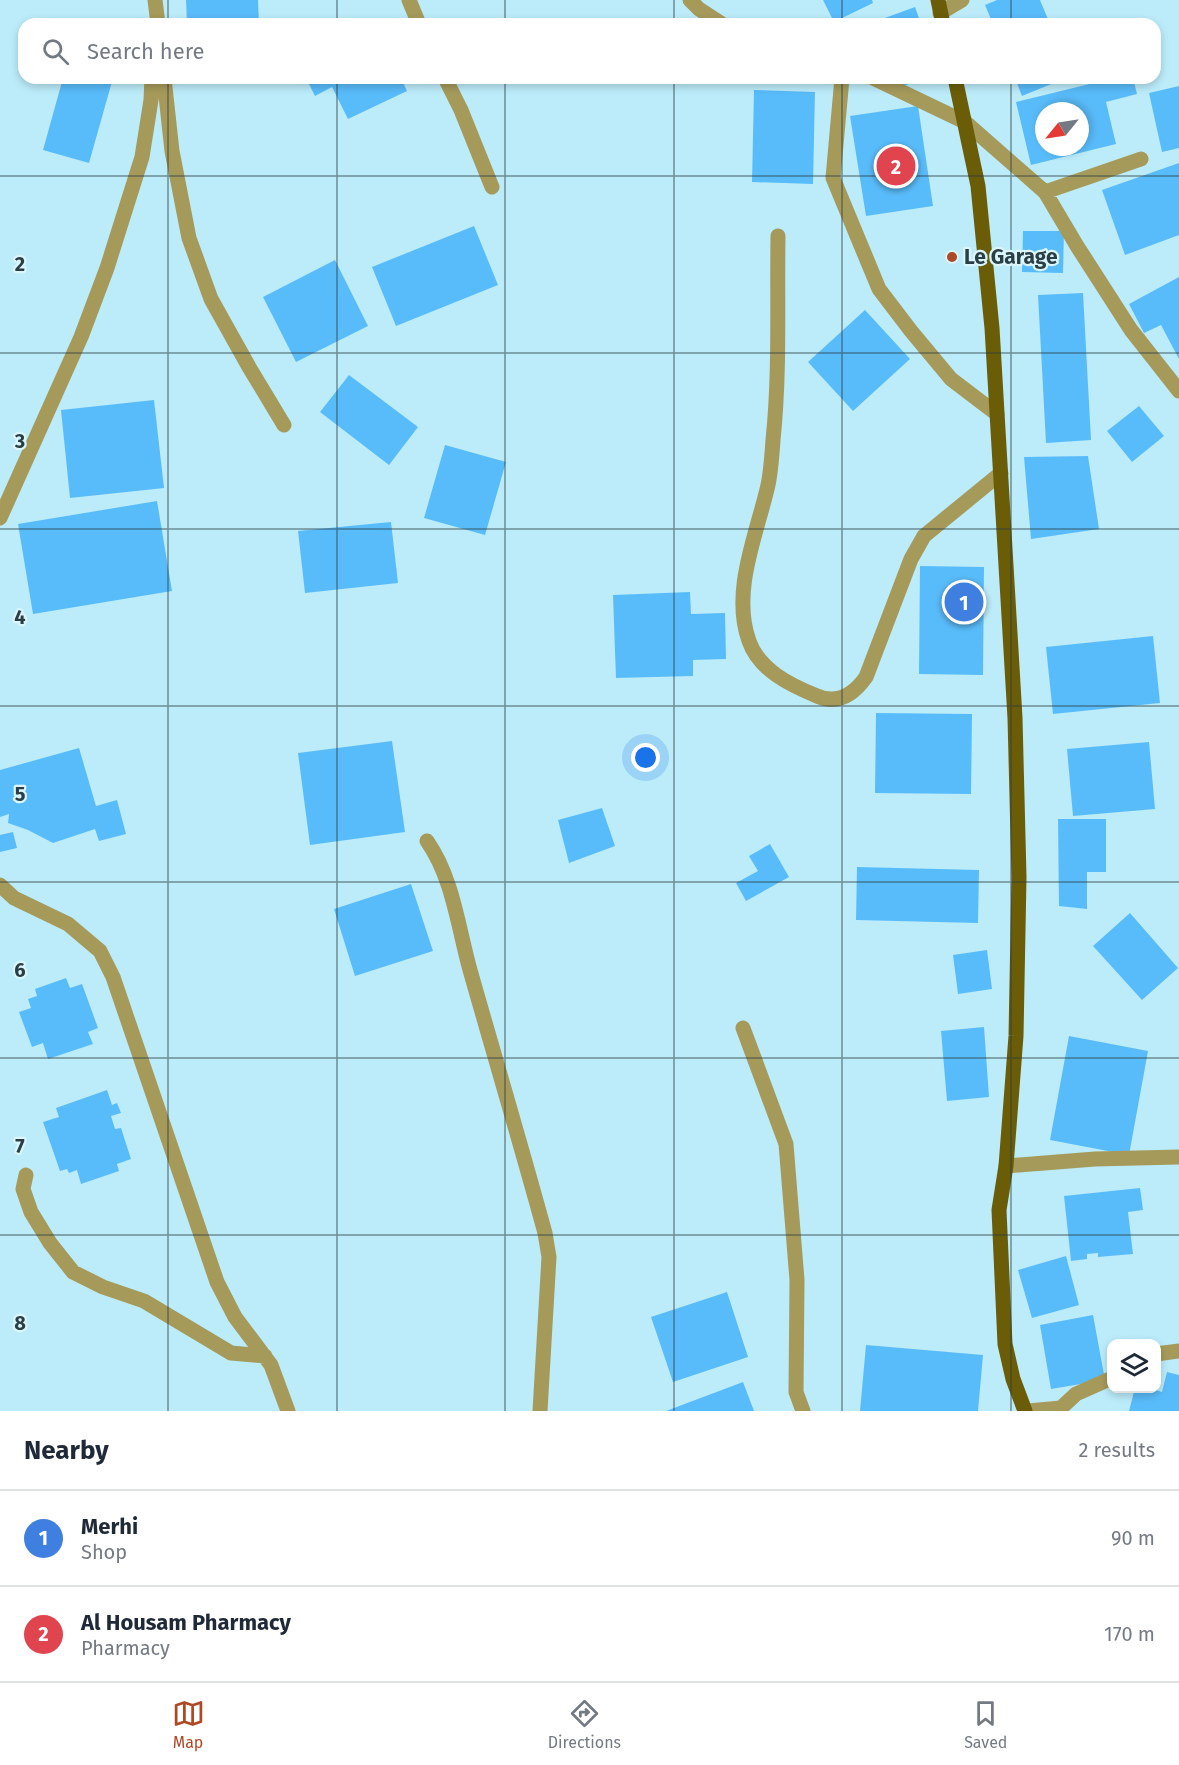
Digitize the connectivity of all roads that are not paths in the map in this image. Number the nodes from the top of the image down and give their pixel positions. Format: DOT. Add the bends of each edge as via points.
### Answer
graph roads {
  1 [pos="155,0"];
  2 [pos="409,0"];
  3 [pos="690,0"];
  4 [pos="962,0"];
  5 [pos="940,12"];
  6 [pos="156,18"];
  7 [pos="416,18"];
  8 [pos="713,18"];
  9 [pos="152,84"];
  10 [pos="165,84"];
  11 [pos="448,84"];
  12 [pos="841,84"];
  13 [pos="885,84"];
  14 [pos="956,84"];
  15 [pos="964,122"];
  16 [pos="1141,159"];
  17 [pos="492,187"];
  18 [pos="1045,192"];
  19 [pos="778,236"];
  20 [pos="1179,391"];
  21 [pos="997,414"];
  22 [pos="284,425"];
  23 [pos="1001,473"];
  24 [pos="0,518"];
  25 [pos="427,841"];
  26 [pos="0,885"];
  27 [pos="743,1028"];
  28 [pos="1179,1151"];
  29 [pos="1160,1157"];
  30 [pos="1179,1157"];
  31 [pos="1006,1166"];
  32 [pos="26,1175"];
  33 [pos="1179,1351"];
  34 [pos="1161,1353"];
  35 [pos="265,1356"];
  36 [pos="1107,1380"];
  37 [pos="1065,1409"];
  38 [pos="288,1411"];
  39 [pos="540,1411"];
  40 [pos="803,1411"];
  41 [pos="1026,1411"];
  1 -- 6 [label="street"];
  2 -- 7 [label="street"];
  3 -- 8 [label="street"];
  4 -- 5 [label="street"];
  9 -- 24 [label="street" via="142,157 107,268 81,337"];
  10 -- 22 [label="street" via="172,151 193,248 211,299"];
  11 -- 17 [label="street"];
  12 -- 21 [label="street" via="833,178 879,289 951,379"];
  13 -- 15 [label="street"];
  14 -- 15 [label="main road"];
  15 -- 18 [label="street"];
  15 -- 21 [label="main road" via="978,186"];
  16 -- 18 [label="street"];
  18 -- 20 [label="street" via="1131,330"];
  19 -- 23 [label="street" via="774,438 768,483 745,577 743,619 749,643 763,663 787,684 827,700 845,698 857,690 866,677 911,559 924,536"];
  21 -- 23 [label="main road"];
  23 -- 31 [label="main road" via="1020,877 1016,1036"];
  25 -- 39 [label="street" via="445,874 545,1233 549,1257"];
  26 -- 35 [label="street" via="14,898 68,924 100,951 113,977 218,1282 235,1317"];
  27 -- 40 [label="street" via="786,1144 797,1280 796,1392"];
  28 -- 29 [label="street"];
  29 -- 30 [label="street"];
  29 -- 31 [label="street"];
  31 -- 41 [label="main road" via="999,1210 1005,1344"];
  32 -- 35 [label="street" via="23,1189 31,1212 73,1272 144,1301 231,1353"];
  33 -- 34 [label="street"];
  35 -- 38 [label="street"];
  36 -- 37 [label="street" via="1076,1395"];
  37 -- 41 [label="street"];
}
